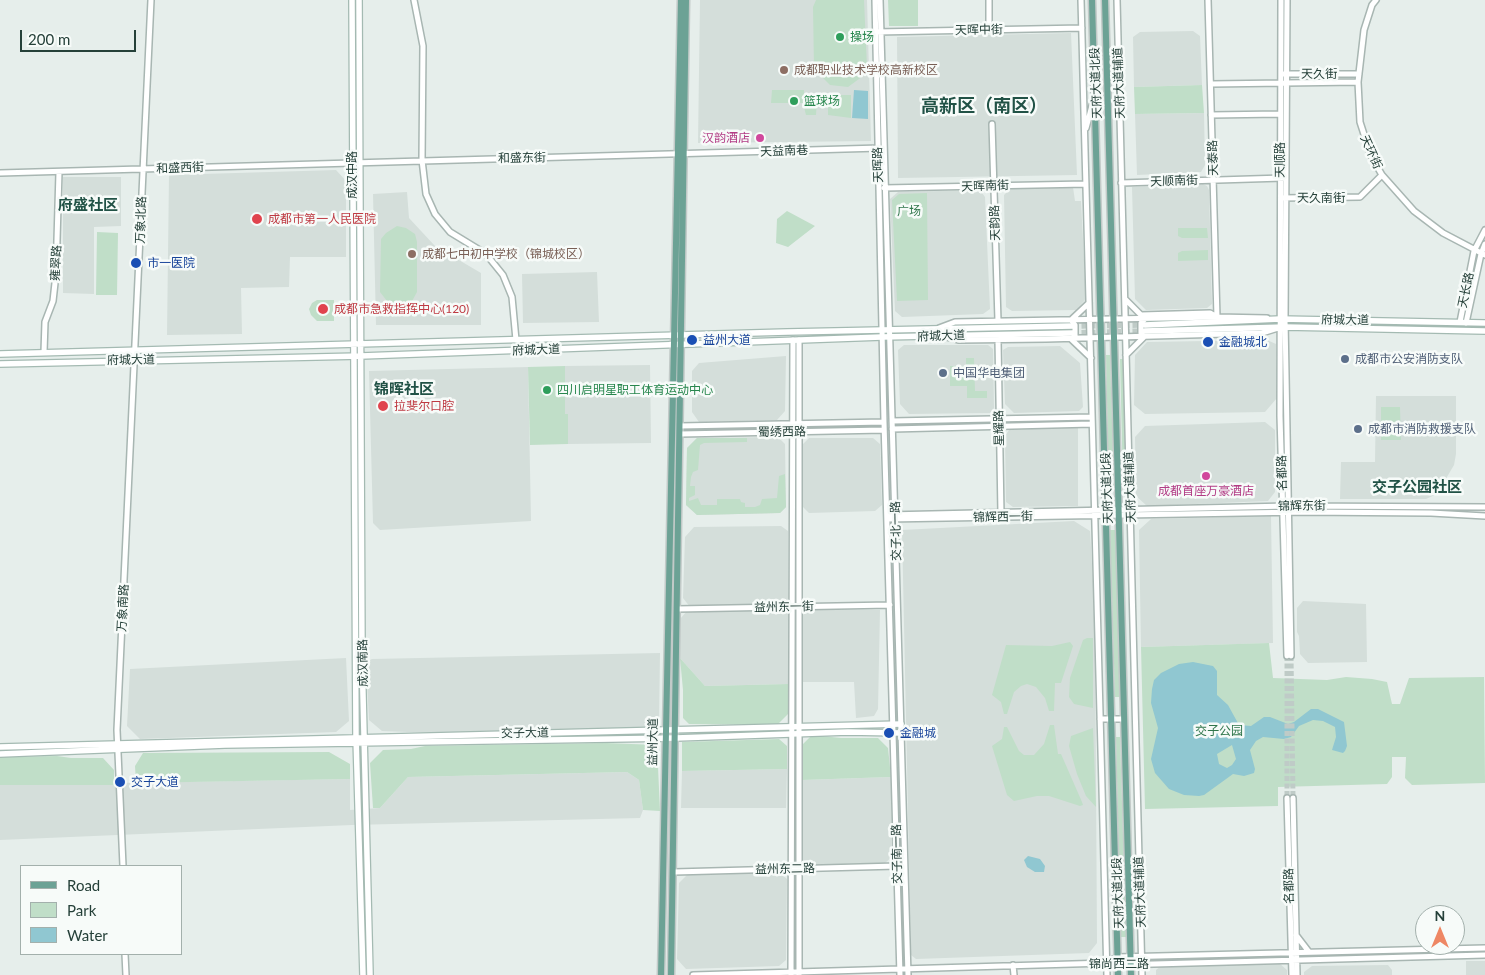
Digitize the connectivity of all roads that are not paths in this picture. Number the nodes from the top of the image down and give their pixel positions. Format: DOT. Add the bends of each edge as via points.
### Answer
graph roads {
  1 [pos="151,0"];
  2 [pos="352,0"];
  3 [pos="359,0"];
  4 [pos="414,0"];
  5 [pos="681,0"];
  6 [pos="686,0"];
  7 [pos="875,0"];
  8 [pos="880,0"];
  9 [pos="989,0"];
  10 [pos="1081,0"];
  11 [pos="1092,0"];
  12 [pos="1105,0"];
  13 [pos="1117,0"];
  14 [pos="1208,0"];
  15 [pos="1281,0"];
  16 [pos="1287,0"];
  17 [pos="1376,0"];
  18 [pos="1082,28"];
  19 [pos="989,30"];
  20 [pos="878,32"];
  21 [pos="1283,74"];
  22 [pos="1359,74"];
  23 [pos="1280,82"];
  24 [pos="1286,82"];
  25 [pos="1358,82"];
  26 [pos="1211,84"];
  27 [pos="1094,97"];
  28 [pos="1280,114"];
  29 [pos="1211,115"];
  30 [pos="992,124"];
  31 [pos="1084,134"];
  32 [pos="880,148"];
  33 [pos="681,155"];
  34 [pos="422,160"];
  35 [pos="352,162"];
  36 [pos="359,162"];
  37 [pos="143,169"];
  38 [pos="59,172"];
  39 [pos="0,173"];
  40 [pos="1382,175"];
  41 [pos="1283,178"];
  42 [pos="1214,180"];
  43 [pos="1122,182"];
  44 [pos="1086,184"];
  45 [pos="994,185"];
  46 [pos="884,188"];
  47 [pos="1283,198"];
  48 [pos="1485,230"];
  49 [pos="1485,244"];
  50 [pos="1474,251"];
  51 [pos="1483,255"];
  52 [pos="1125,299"];
  53 [pos="1089,302"];
  54 [pos="1217,316"];
  55 [pos="1114,319"];
  56 [pos="1125,319"];
  57 [pos="1282,319"];
  58 [pos="1090,320"];
  59 [pos="1100,320"];
  60 [pos="998,321"];
  61 [pos="1463,323"];
  62 [pos="1485,323"];
  63 [pos="939,328"];
  64 [pos="1145,328"];
  65 [pos="1282,328"];
  66 [pos="882,329"];
  67 [pos="889,329"];
  68 [pos="1072,330"];
  69 [pos="1485,331"];
  70 [pos="682,334"];
  71 [pos="673,335"];
  72 [pos="942,336"];
  73 [pos="889,337"];
  74 [pos="882,338"];
  75 [pos="1090,338"];
  76 [pos="1101,338"];
  77 [pos="1114,338"];
  78 [pos="1126,338"];
  79 [pos="516,340"];
  80 [pos="796,340"];
  81 [pos="998,340"];
  82 [pos="673,344"];
  83 [pos="682,344"];
  84 [pos="134,349"];
  85 [pos="361,350"];
  86 [pos="354,351"];
  87 [pos="44,352"];
  88 [pos="0,354"];
  89 [pos="1126,355"];
  90 [pos="1090,358"];
  91 [pos="134,360"];
  92 [pos="0,364"];
  93 [pos="1092,417"];
  94 [pos="999,418"];
  95 [pos="892,421"];
  96 [pos="884,422"];
  97 [pos="796,424"];
  98 [pos="1092,424"];
  99 [pos="680,426"];
  100 [pos="999,426"];
  101 [pos="892,429"];
  102 [pos="884,430"];
  103 [pos="796,432"];
  104 [pos="680,434"];
  105 [pos="1285,506"];
  106 [pos="1470,506"];
  107 [pos="1485,507"];
  108 [pos="1130,509"];
  109 [pos="1095,512"];
  110 [pos="1105,513"];
  111 [pos="1119,513"];
  112 [pos="1286,513"];
  113 [pos="1001,515"];
  114 [pos="1130,516"];
  115 [pos="1469,516"];
  116 [pos="1485,516"];
  117 [pos="887,517"];
  118 [pos="896,517"];
  119 [pos="890,605"];
  120 [pos="796,607"];
  121 [pos="677,610"];
  122 [pos="1289,656"];
  123 [pos="1111,719"];
  124 [pos="1124,719"];
  125 [pos="1100,720"];
  126 [pos="901,724"];
  127 [pos="894,725"];
  128 [pos="795,731"];
  129 [pos="898,733"];
  130 [pos="665,734"];
  131 [pos="676,734"];
  132 [pos="364,739"];
  133 [pos="356,740"];
  134 [pos="118,744"];
  135 [pos="0,747"];
  136 [pos="118,751"];
  137 [pos="0,754"];
  138 [pos="123,865"];
  139 [pos="897,866"];
  140 [pos="792,869"];
  141 [pos="799,869"];
  142 [pos="674,872"];
  143 [pos="1295,933"];
  144 [pos="1485,948"];
  145 [pos="1378,950"];
  146 [pos="1310,952"];
  147 [pos="125,955"];
  148 [pos="1485,955"];
  149 [pos="1293,956"];
  150 [pos="1142,957"];
  151 [pos="1378,959"];
  152 [pos="1117,961"];
  153 [pos="1131,961"];
  154 [pos="1106,963"];
  155 [pos="1142,964"];
  156 [pos="1013,965"];
  157 [pos="900,972"];
  158 [pos="908,972"];
  159 [pos="791,973"];
  160 [pos="799,973"];
  161 [pos="126,975"];
  162 [pos="363,975"];
  163 [pos="370,975"];
  164 [pos="661,975"];
  165 [pos="671,975"];
  166 [pos="693,975"];
  167 [pos="1014,975"];
  168 [pos="1107,975"];
  169 [pos="1118,975"];
  170 [pos="1131,975"];
  171 [pos="1142,975"];
  172 [pos="1292,975"];
  173 [pos="1297,975"];
  1 -- 37 [label="street, 万象北路"];
  2 -- 35 [label="main road, 成汉中路"];
  3 -- 36 [label="main road, 成汉中路"];
  4 -- 34 [label="street" via="422,46"];
  5 -- 33 [label="main road, 益州大道"];
  6 -- 33 [label="main road, 益州大道"];
  7 -- 20 [label="street, 天晖路"];
  8 -- 20 [label="street, 天晖路"];
  9 -- 19 [label="street"];
  10 -- 18 [label="street"];
  11 -- 27 [label="main road, 天府大道北段"];
  12 -- 55 [label="main road, 天府大道北段"];
  13 -- 43 [label="street, 天府大道辅道"];
  14 -- 26 [label="street, 天泰路"];
  15 -- 21 [label="street, 天顺路"];
  16 -- 21 [label="street, 天顺路"];
  17 -- 22 [label="street, 天环街" via="1364,30"];
  18 -- 19 [label="street, 天晖中街"];
  18 -- 31 [label="street"];
  19 -- 20 [label="street, 天晖中街"];
  20 -- 32 [label="street, 天晖路"];
  21 -- 22 [label="street, 天久街"];
  21 -- 23 [label="street, 天顺路"];
  21 -- 24 [label="street, 天顺路"];
  22 -- 25 [label="street, 天环街"];
  23 -- 24 [label="street, 天久街"];
  23 -- 26 [label="street, 天久街"];
  23 -- 28 [label="street, 天顺路"];
  24 -- 25 [label="street, 天久街"];
  24 -- 41 [label="street, 天顺路"];
  25 -- 40 [label="street, 天环街" via="1360,122 1371,156"];
  26 -- 29 [label="street, 天泰路"];
  27 -- 31 [label="street"];
  27 -- 59 [label="main road, 天府大道北段"];
  28 -- 29 [label="street"];
  28 -- 41 [label="street, 天顺路"];
  29 -- 42 [label="street, 天泰路"];
  30 -- 45 [label="street, 天韵路"];
  31 -- 44 [label="street"];
  32 -- 33 [label="street, 天益南巷"];
  32 -- 46 [label="street, 天晖路"];
  32 -- 66 [label="street, 天晖路"];
  33 -- 34 [label="street, 和盛东街"];
  33 -- 70 [label="main road, 益州大道"];
  33 -- 71 [label="main road, 益州大道"];
  34 -- 36 [label="street, 和盛东街"];
  34 -- 79 [label="street" via="426,194 435,214 450,232 486,254 503,275 512,297"];
  35 -- 36 [label="street, 和盛西街"];
  35 -- 37 [label="street, 和盛西街"];
  35 -- 86 [label="main road, 成汉中路"];
  36 -- 85 [label="main road, 成汉中路"];
  37 -- 38 [label="street, 和盛西街"];
  37 -- 84 [label="street, 万象北路"];
  38 -- 39 [label="street, 和盛西街"];
  38 -- 87 [label="street, 雍翠路" via="56,274 45,322"];
  40 -- 47 [label="street, 天久南街" via="1360,197"];
  40 -- 50 [label="street, 天环街" via="1414,211"];
  41 -- 42 [label="street, 天顺南街"];
  41 -- 47 [label="street, 天顺路"];
  42 -- 43 [label="street, 天顺南街"];
  42 -- 54 [label="street, 天泰路"];
  43 -- 52 [label="street, 天府大道辅道"];
  44 -- 45 [label="street, 天晖南街"];
  44 -- 53 [label="street"];
  45 -- 46 [label="street, 天晖南街"];
  45 -- 60 [label="street, 天韵路"];
  46 -- 67 [label="street, 天晖路"];
  47 -- 57 [label="street, 天顺路"];
  48 -- 50 [label="street, 天长路"];
  49 -- 51 [label="street, 天长路"];
  50 -- 51 [label="street, 天环街"];
  50 -- 61 [label="street, 天长路"];
  51 -- 61 [label="street, 天长路"];
  52 -- 54 [label="street" via="1141,315 1210,313"];
  52 -- 56 [label="street, 天府大道辅道"];
  53 -- 58 [label="street"];
  53 -- 68 [label="street"];
  54 -- 57 [label="street"];
  54 -- 64 [label="street"];
  55 -- 56 [label="street"];
  55 -- 59 [label="street"];
  55 -- 77 [label="main road, 天府大道北段"];
  56 -- 64 [label="street"];
  56 -- 78 [label="street, 天府大道辅道"];
  57 -- 61 [label="main road, 府城大道"];
  57 -- 64 [label="main road, 府城大道"];
  57 -- 65 [label="street, 名都路"];
  58 -- 59 [label="street"];
  58 -- 68 [label="street"];
  58 -- 75 [label="street"];
  59 -- 76 [label="main road, 天府大道北段"];
  60 -- 63 [label="street" via="955,322"];
  60 -- 68 [label="street"];
  61 -- 62 [label="main road, 府城大道"];
  63 -- 67 [label="main road, 府城大道"];
  63 -- 68 [label="main road, 府城大道"];
  64 -- 65 [label="main road, 府城大道"];
  64 -- 78 [label="street"];
  64 -- 89 [label="street"];
  65 -- 69 [label="main road, 府城大道"];
  65 -- 105 [label="street, 名都路"];
  66 -- 67 [label="main road, 府城大道"];
  66 -- 70 [label="main road, 府城大道"];
  66 -- 74 [label="street, 交子北一路"];
  67 -- 73 [label="street, 交子北一路"];
  68 -- 72 [label="main road, 府城大道"];
  68 -- 75 [label="street"];
  68 -- 81 [label="street"];
  68 -- 90 [label="street"];
  70 -- 71 [label="main road, 府城大道"];
  70 -- 83 [label="main road, 益州大道"];
  71 -- 79 [label="main road, 府城大道"];
  71 -- 82 [label="main road, 益州大道"];
  72 -- 73 [label="main road, 府城大道"];
  72 -- 81 [label="street" via="960,340"];
  73 -- 74 [label="main road, 府城大道"];
  73 -- 95 [label="street, 交子北一路"];
  74 -- 80 [label="main road, 府城大道"];
  74 -- 96 [label="street, 交子北一路"];
  75 -- 76 [label="street"];
  75 -- 90 [label="street"];
  76 -- 77 [label="street"];
  76 -- 110 [label="main road, 天府大道北段"];
  77 -- 78 [label="street"];
  77 -- 111 [label="main road, 天府大道北段"];
  78 -- 89 [label="street, 天府大道辅道"];
  79 -- 85 [label="main road, 府城大道"];
  80 -- 83 [label="main road, 府城大道"];
  80 -- 97 [label="street"];
  81 -- 94 [label="street, 星耀路"];
  82 -- 83 [label="main road, 府城大道"];
  82 -- 85 [label="main road, 府城大道"];
  82 -- 130 [label="main road, 益州大道"];
  83 -- 99 [label="main road, 益州大道"];
  84 -- 86 [label="main road, 府城大道"];
  84 -- 87 [label="main road, 府城大道"];
  84 -- 91 [label="street, 万象南路"];
  85 -- 86 [label="main road, 府城大道"];
  85 -- 86 [label="main road, 府城大道"];
  85 -- 132 [label="main road, 成汉南路"];
  86 -- 91 [label="main road, 府城大道"];
  86 -- 133 [label="main road, 成汉南路"];
  87 -- 88 [label="main road, 府城大道"];
  89 -- 108 [label="street, 天府大道辅道"];
  90 -- 93 [label="street"];
  91 -- 92 [label="main road, 府城大道"];
  91 -- 134 [label="street, 万象南路"];
  93 -- 94 [label="street"];
  93 -- 98 [label="street"];
  94 -- 95 [label="street"];
  94 -- 100 [label="street, 星耀路"];
  95 -- 101 [label="street, 交子北一路"];
  96 -- 97 [label="street, 蜀绣西路"];
  96 -- 102 [label="street, 交子北一路"];
  97 -- 99 [label="street, 蜀绣西路"];
  97 -- 103 [label="street"];
  98 -- 100 [label="street"];
  98 -- 109 [label="street"];
  99 -- 104 [label="main road, 益州大道"];
  100 -- 101 [label="street"];
  100 -- 113 [label="street, 星耀路"];
  101 -- 118 [label="street, 交子北一路"];
  102 -- 103 [label="street, 蜀绣西路"];
  102 -- 117 [label="street, 交子北一路"];
  103 -- 104 [label="street, 蜀绣西路"];
  103 -- 120 [label="street"];
  104 -- 121 [label="main road, 益州大道"];
  105 -- 106 [label="street, 锦辉东街"];
  105 -- 108 [label="street, 锦辉东街"];
  105 -- 112 [label="street, 名都路"];
  106 -- 107 [label="street, 锦辉东街"];
  106 -- 115 [label="street"];
  108 -- 111 [label="street, 锦辉东街"];
  108 -- 114 [label="street, 天府大道辅道"];
  109 -- 110 [label="street, 锦辉西一街"];
  109 -- 113 [label="street, 锦辉西一街"];
  109 -- 125 [label="street"];
  110 -- 111 [label="street, 锦辉西一街"];
  110 -- 123 [label="main road, 天府大道北段"];
  111 -- 114 [label="street, 锦辉东街"];
  111 -- 124 [label="main road, 天府大道北段"];
  112 -- 114 [label="street, 锦辉东街"];
  112 -- 115 [label="street, 锦辉东街"];
  112 -- 122 [label="street, 名都路"];
  113 -- 118 [label="street, 锦辉西一街"];
  114 -- 150 [label="street, 天府大道辅道"];
  115 -- 116 [label="street, 锦辉东街"];
  117 -- 118 [label="street, 锦辉西一街"];
  117 -- 119 [label="street, 交子北一路"];
  118 -- 126 [label="street, 交子北一路"];
  119 -- 120 [label="street, 益州东一街"];
  119 -- 127 [label="street, 交子北一路"];
  120 -- 121 [label="street, 益州东一街"];
  120 -- 128 [label="street"];
  121 -- 131 [label="main road, 益州大道"];
  123 -- 124 [label="street"];
  123 -- 125 [label="street"];
  123 -- 152 [label="main road, 天府大道北段"];
  124 -- 153 [label="main road, 天府大道北段"];
  125 -- 154 [label="street"];
  126 -- 127 [label="main road, 交子大道"];
  126 -- 129 [label="street, 交子北一路"];
  127 -- 128 [label="main road, 交子大道"];
  127 -- 129 [label="street, 交子北一路"];
  128 -- 129 [label="main road, 交子大道"];
  128 -- 131 [label="main road, 交子大道"];
  128 -- 140 [label="street"];
  128 -- 141 [label="street"];
  129 -- 139 [label="street, 交子南一路"];
  129 -- 158 [label="street, 交子南一路"];
  130 -- 131 [label="main road, 交子大道"];
  130 -- 132 [label="main road, 交子大道"];
  130 -- 164 [label="main road, 益州大道"];
  131 -- 142 [label="main road, 益州大道"];
  132 -- 133 [label="main road, 交子大道"];
  132 -- 163 [label="main road, 成汉南路"];
  133 -- 134 [label="main road, 交子大道"];
  133 -- 136 [label="main road, 交子大道"];
  133 -- 162 [label="main road, 成汉南路"];
  134 -- 135 [label="main road, 交子大道"];
  134 -- 136 [label="street, 万象南路"];
  136 -- 137 [label="main road, 交子大道"];
  136 -- 138 [label="street, 万象南路"];
  139 -- 141 [label="street, 益州东二路"];
  139 -- 157 [label="street, 交子南一路"];
  140 -- 141 [label="street, 益州东二路"];
  140 -- 142 [label="street, 益州东二路"];
  140 -- 159 [label="street"];
  141 -- 160 [label="street"];
  142 -- 165 [label="main road, 益州大道"];
  143 -- 146 [label="street"];
  143 -- 149 [label="street"];
  143 -- 149 [label="street, 名都路" via="1290,798"];
  144 -- 145 [label="street"];
  145 -- 146 [label="street"];
  145 -- 151 [label="street"];
  146 -- 149 [label="street"];
  147 -- 161 [label="street"];
  148 -- 151 [label="street, 锦尚西二路"];
  149 -- 150 [label="street"];
  149 -- 151 [label="street, 锦尚西二路" via="1312,961"];
  149 -- 155 [label="street, 锦尚西二路"];
  149 -- 172 [label="street, 名都路"];
  149 -- 173 [label="street"];
  150 -- 153 [label="street"];
  150 -- 155 [label="street, 天府大道辅道"];
  152 -- 153 [label="street, 锦尚西二路"];
  152 -- 154 [label="street"];
  152 -- 169 [label="main road, 天府大道北段"];
  153 -- 155 [label="street, 锦尚西二路"];
  153 -- 170 [label="main road, 天府大道北段"];
  154 -- 156 [label="street, 锦尚西二路"];
  154 -- 168 [label="street"];
  155 -- 171 [label="street, 天府大道辅道"];
  156 -- 158 [label="street, 锦尚西二路"];
  156 -- 167 [label="street"];
  157 -- 158 [label="street, 锦尚西二路"];
  157 -- 160 [label="street, 锦尚西二路"];
  159 -- 160 [label="street, 锦尚西二路"];
  159 -- 166 [label="street, 锦尚西二路"];
}
